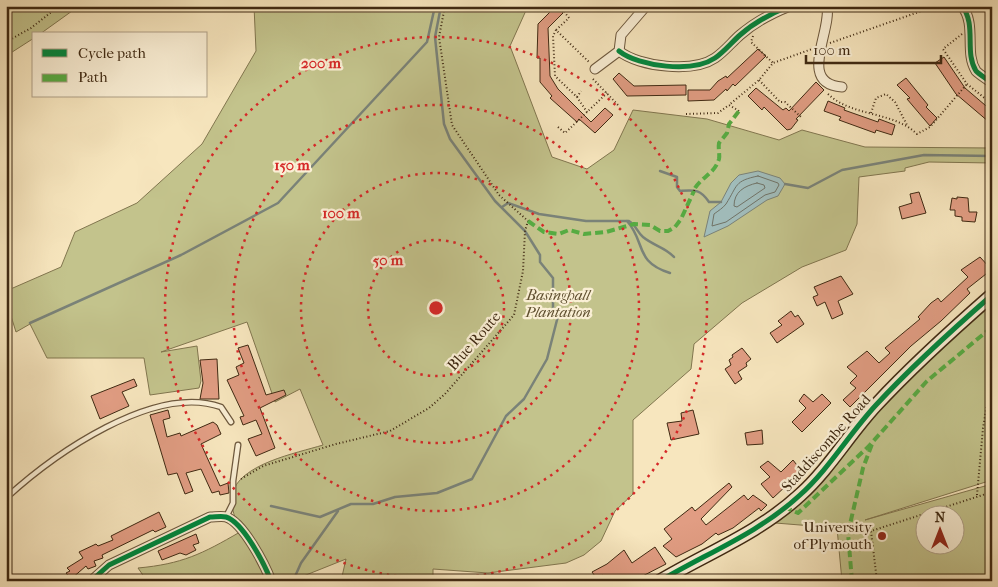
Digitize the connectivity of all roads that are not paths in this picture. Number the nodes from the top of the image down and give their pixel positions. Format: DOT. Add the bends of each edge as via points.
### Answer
graph roads {
  1 [pos="646,6"];
  2 [pos="790,6"];
  3 [pos="827,6"];
  4 [pos="962,6"];
  5 [pos="770,10"];
  6 [pos="619,51"];
  7 [pos="597,68"];
  8 [pos="992,83"];
  9 [pos="842,87"];
  10 [pos="992,295"];
  11 [pos="231,422"];
  12 [pos="238,445"];
  13 [pos="6,498"];
  14 [pos="226,517"];
  15 [pos="91,581"];
  16 [pos="271,581"];
  17 [pos="660,581"];
  1 -- 6 [label="street" via="622,34"];
  2 -- 5 [label="street"];
  3 -- 9 [label="street" via="828,24 818,62 826,82"];
  4 -- 8 [label="street" via="970,27 973,62 977,72"];
  5 -- 6 [label="street" via="715,58 694,65 635,62"];
  6 -- 7 [label="street"];
  10 -- 17 [label="street, Staddiscombe Road" via="874,406 800,496 741,538"];
  11 -- 13 [label="lane" via="221,407 192,401 126,418 88,437 52,461"];
  12 -- 14 [label="lane" via="233,504"];
  14 -- 15 [label="street" via="210,516 165,537 109,565"];
  14 -- 16 [label="street" via="236,524 251,544"];
}
